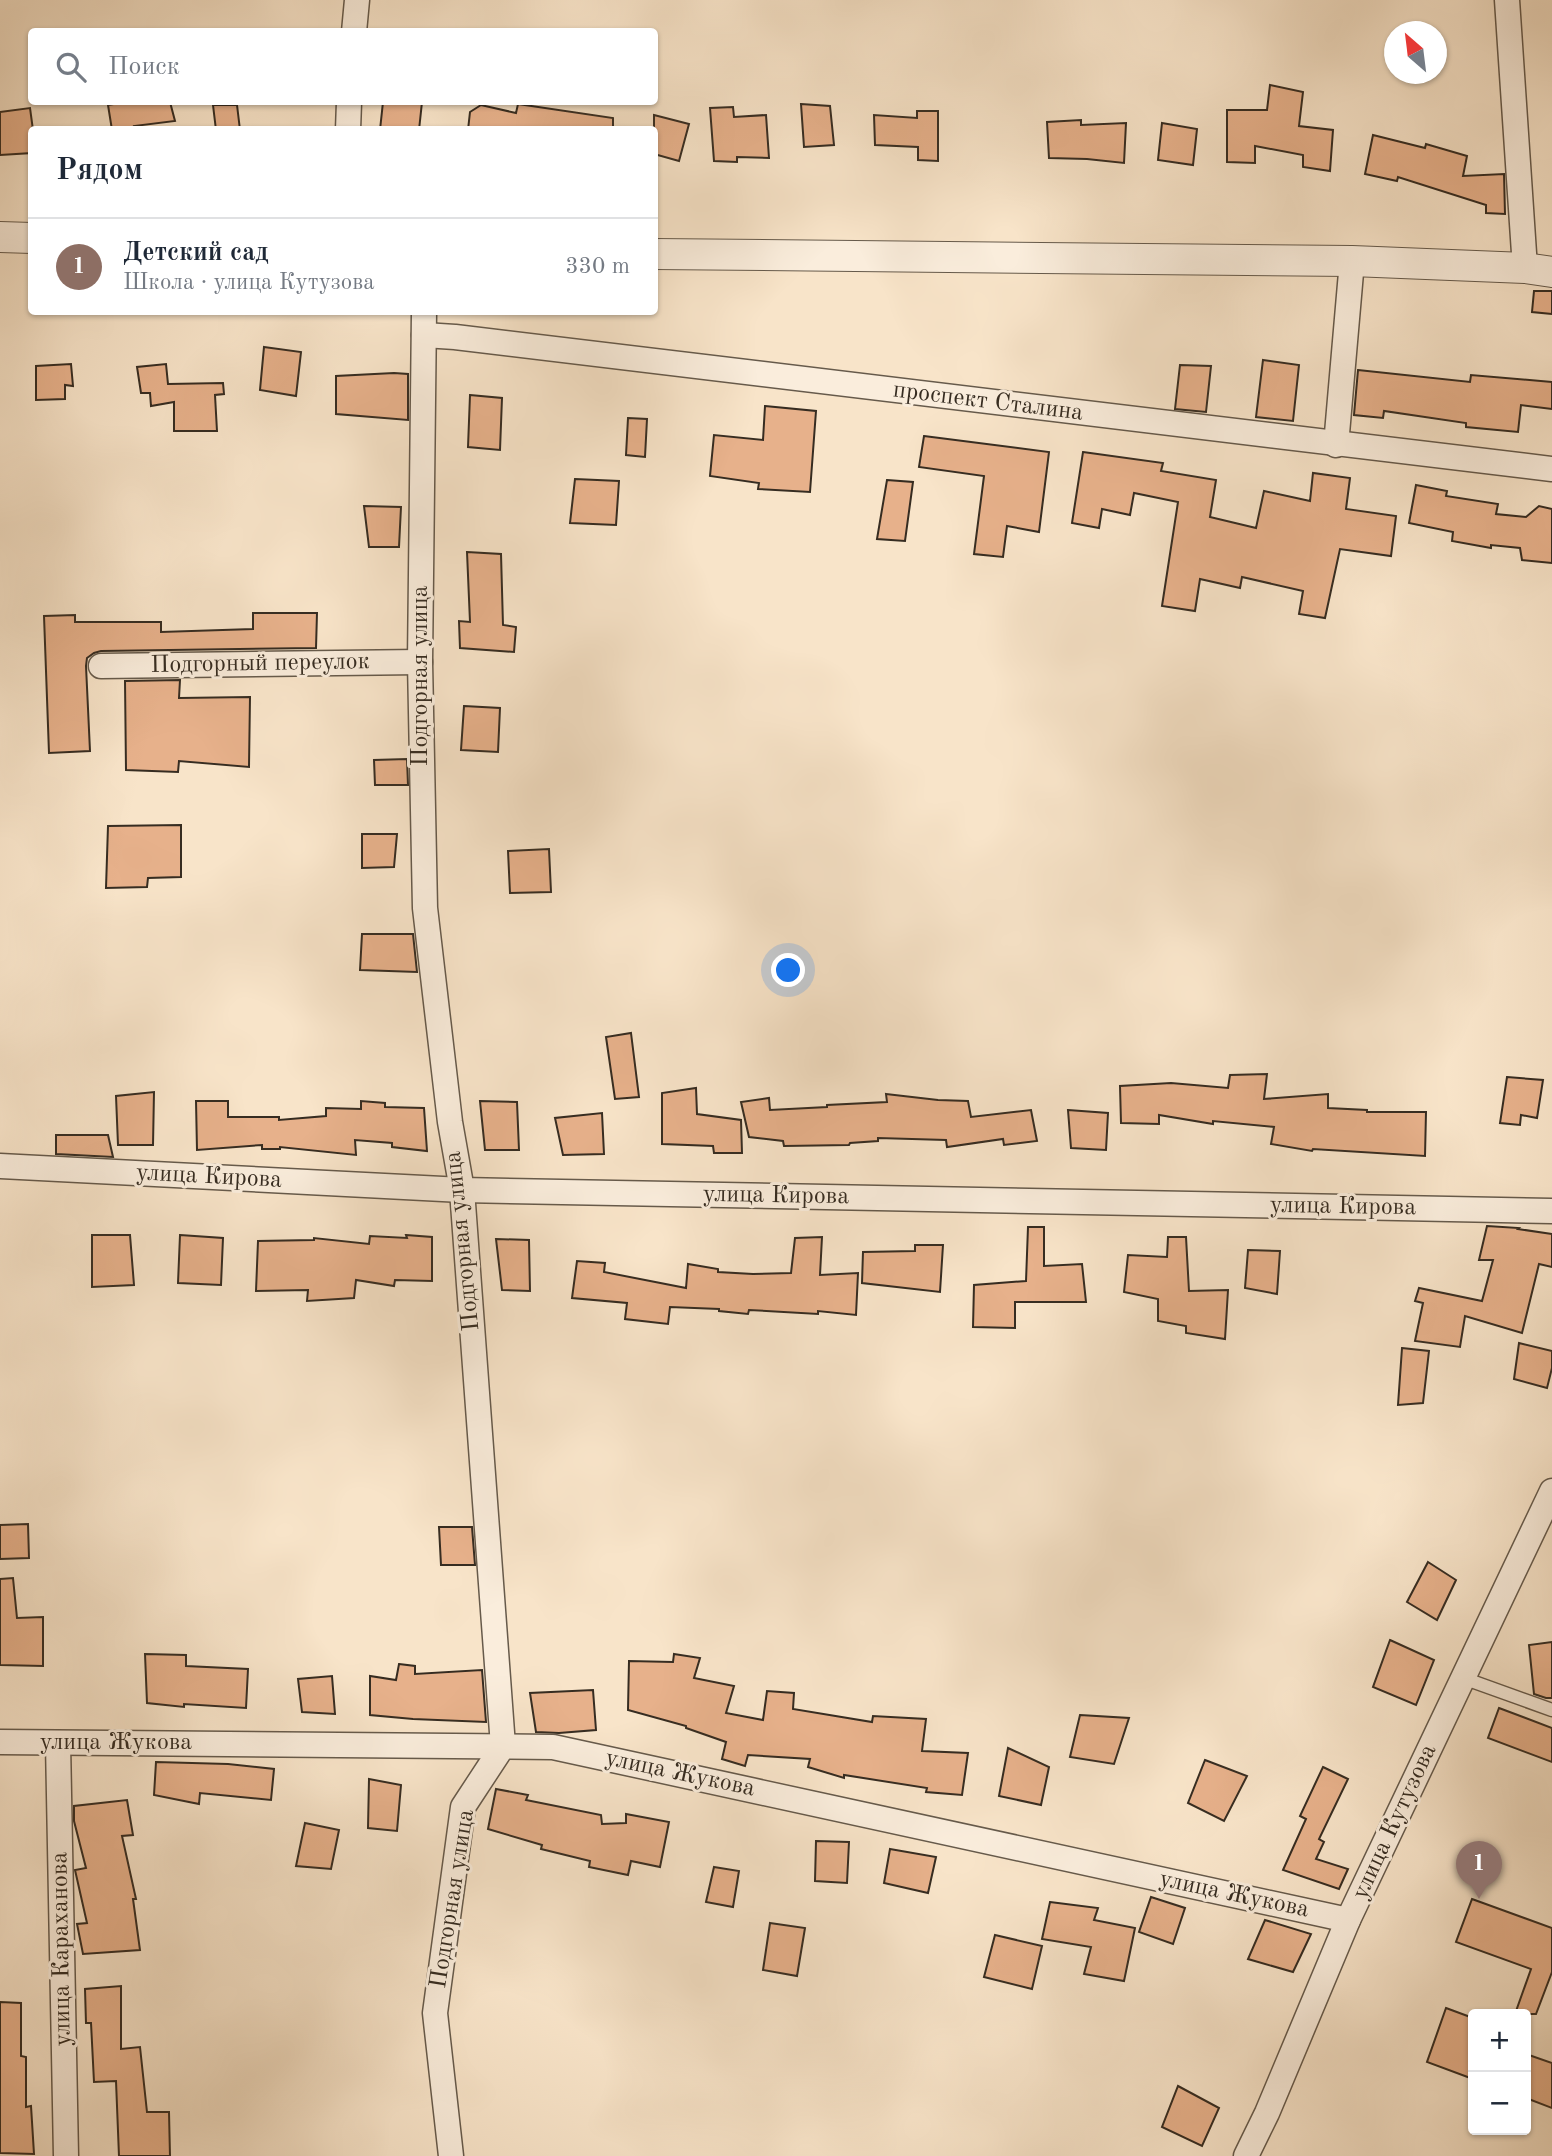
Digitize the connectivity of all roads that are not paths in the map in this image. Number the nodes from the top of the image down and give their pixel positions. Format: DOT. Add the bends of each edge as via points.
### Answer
graph roads {
  1 [pos="357,0"];
  2 [pos="1507,0"];
  3 [pos="354,28"];
  4 [pos="349,105"];
  5 [pos="348,126"];
  6 [pos="0,237"];
  7 [pos="28,238"];
  8 [pos="658,254"];
  9 [pos="1352,261"];
  10 [pos="1538,270"];
  11 [pos="424,323"];
  12 [pos="1336,444"];
  13 [pos="1552,469"];
  14 [pos="420,662"];
  15 [pos="101,666"];
  16 [pos="0,1167"];
  17 [pos="462,1190"];
  18 [pos="1552,1210"];
  19 [pos="1552,1492"];
  20 [pos="1463,1678"];
  21 [pos="1552,1710"];
  22 [pos="0,1742"];
  23 [pos="58,1743"];
  24 [pos="503,1746"];
  25 [pos="1348,1920"];
  26 [pos="66,2156"];
  27 [pos="451,2156"];
  28 [pos="1246,2156"];
  1 -- 3 [label="street"];
  2 -- 10 [label="street"];
  4 -- 5 [label="street"];
  6 -- 7 [label="street"];
  8 -- 9 [label="street"];
  9 -- 10 [label="street"];
  9 -- 12 [label="street"];
  11 -- 12 [label="street, проспект Сталина" via="455,337"];
  11 -- 14 [label="street, Подгорная улица"];
  12 -- 13 [label="street, проспект Сталина"];
  14 -- 15 [label="street, Подгорный переулок"];
  14 -- 17 [label="street, Подгорная улица" via="425,908"];
  16 -- 17 [label="street, улица Кирова"];
  17 -- 18 [label="street, улица Кирова"];
  17 -- 24 [label="street, Подгорная улица"];
  19 -- 20 [label="street, улица Кутузова"];
  20 -- 21 [label="lane"];
  20 -- 25 [label="street, улица Кутузова"];
  22 -- 23 [label="street, улица Жукова"];
  23 -- 24 [label="street, улица Жукова"];
  23 -- 26 [label="street, улица Караханова"];
  24 -- 25 [label="street, улица Жукова" via="553,1746"];
  24 -- 27 [label="street, Подгорная улица" via="463,1807 435,2013"];
  25 -- 28 [label="street, улица Кутузова"];
}
